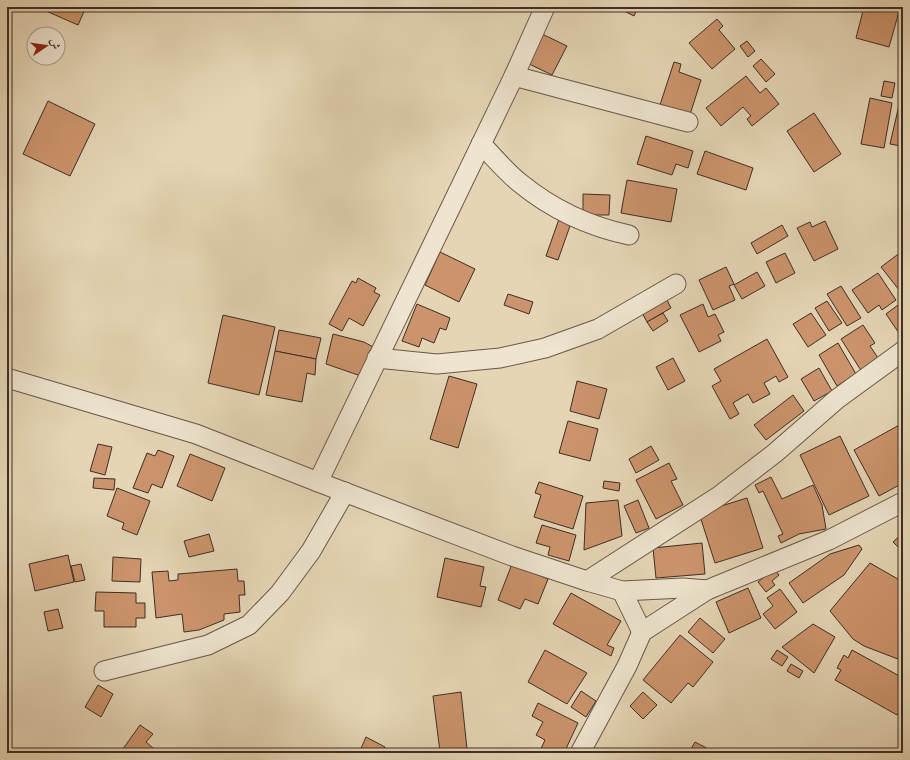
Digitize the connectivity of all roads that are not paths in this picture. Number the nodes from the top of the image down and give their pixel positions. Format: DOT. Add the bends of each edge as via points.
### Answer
graph roads {
  1 [pos="545,7"];
  2 [pos="514,76"];
  3 [pos="688,122"];
  4 [pos="481,144"];
  5 [pos="629,235"];
  6 [pos="676,284"];
  7 [pos="903,351"];
  8 [pos="377,358"];
  9 [pos="7,378"];
  10 [pos="318,482"];
  11 [pos="345,492"];
  12 [pos="903,502"];
  13 [pos="587,581"];
  14 [pos="707,590"];
  15 [pos="622,591"];
  16 [pos="642,632"];
  17 [pos="104,671"];
  18 [pos="580,753"];
  1 -- 2 [label="street"];
  2 -- 3 [label="street"];
  2 -- 4 [label="street"];
  4 -- 5 [label="street" via="519,183 564,213 601,229"];
  4 -- 8 [label="street"];
  6 -- 8 [label="street" via="598,329 545,348 500,358 437,364"];
  7 -- 13 [label="street" via="837,399 775,453 719,496"];
  8 -- 10 [label="street"];
  9 -- 10 [label="street" via="196,434"];
  10 -- 11 [label="street"];
  11 -- 13 [label="street" via="512,556"];
  11 -- 17 [label="street" via="312,551 280,593 250,625 208,645"];
  12 -- 14 [label="street" via="829,540"];
  13 -- 15 [label="street"];
  14 -- 15 [label="street" via="684,588"];
  14 -- 16 [label="street"];
  15 -- 16 [label="street"];
  16 -- 18 [label="street" via="627,666"];
}
